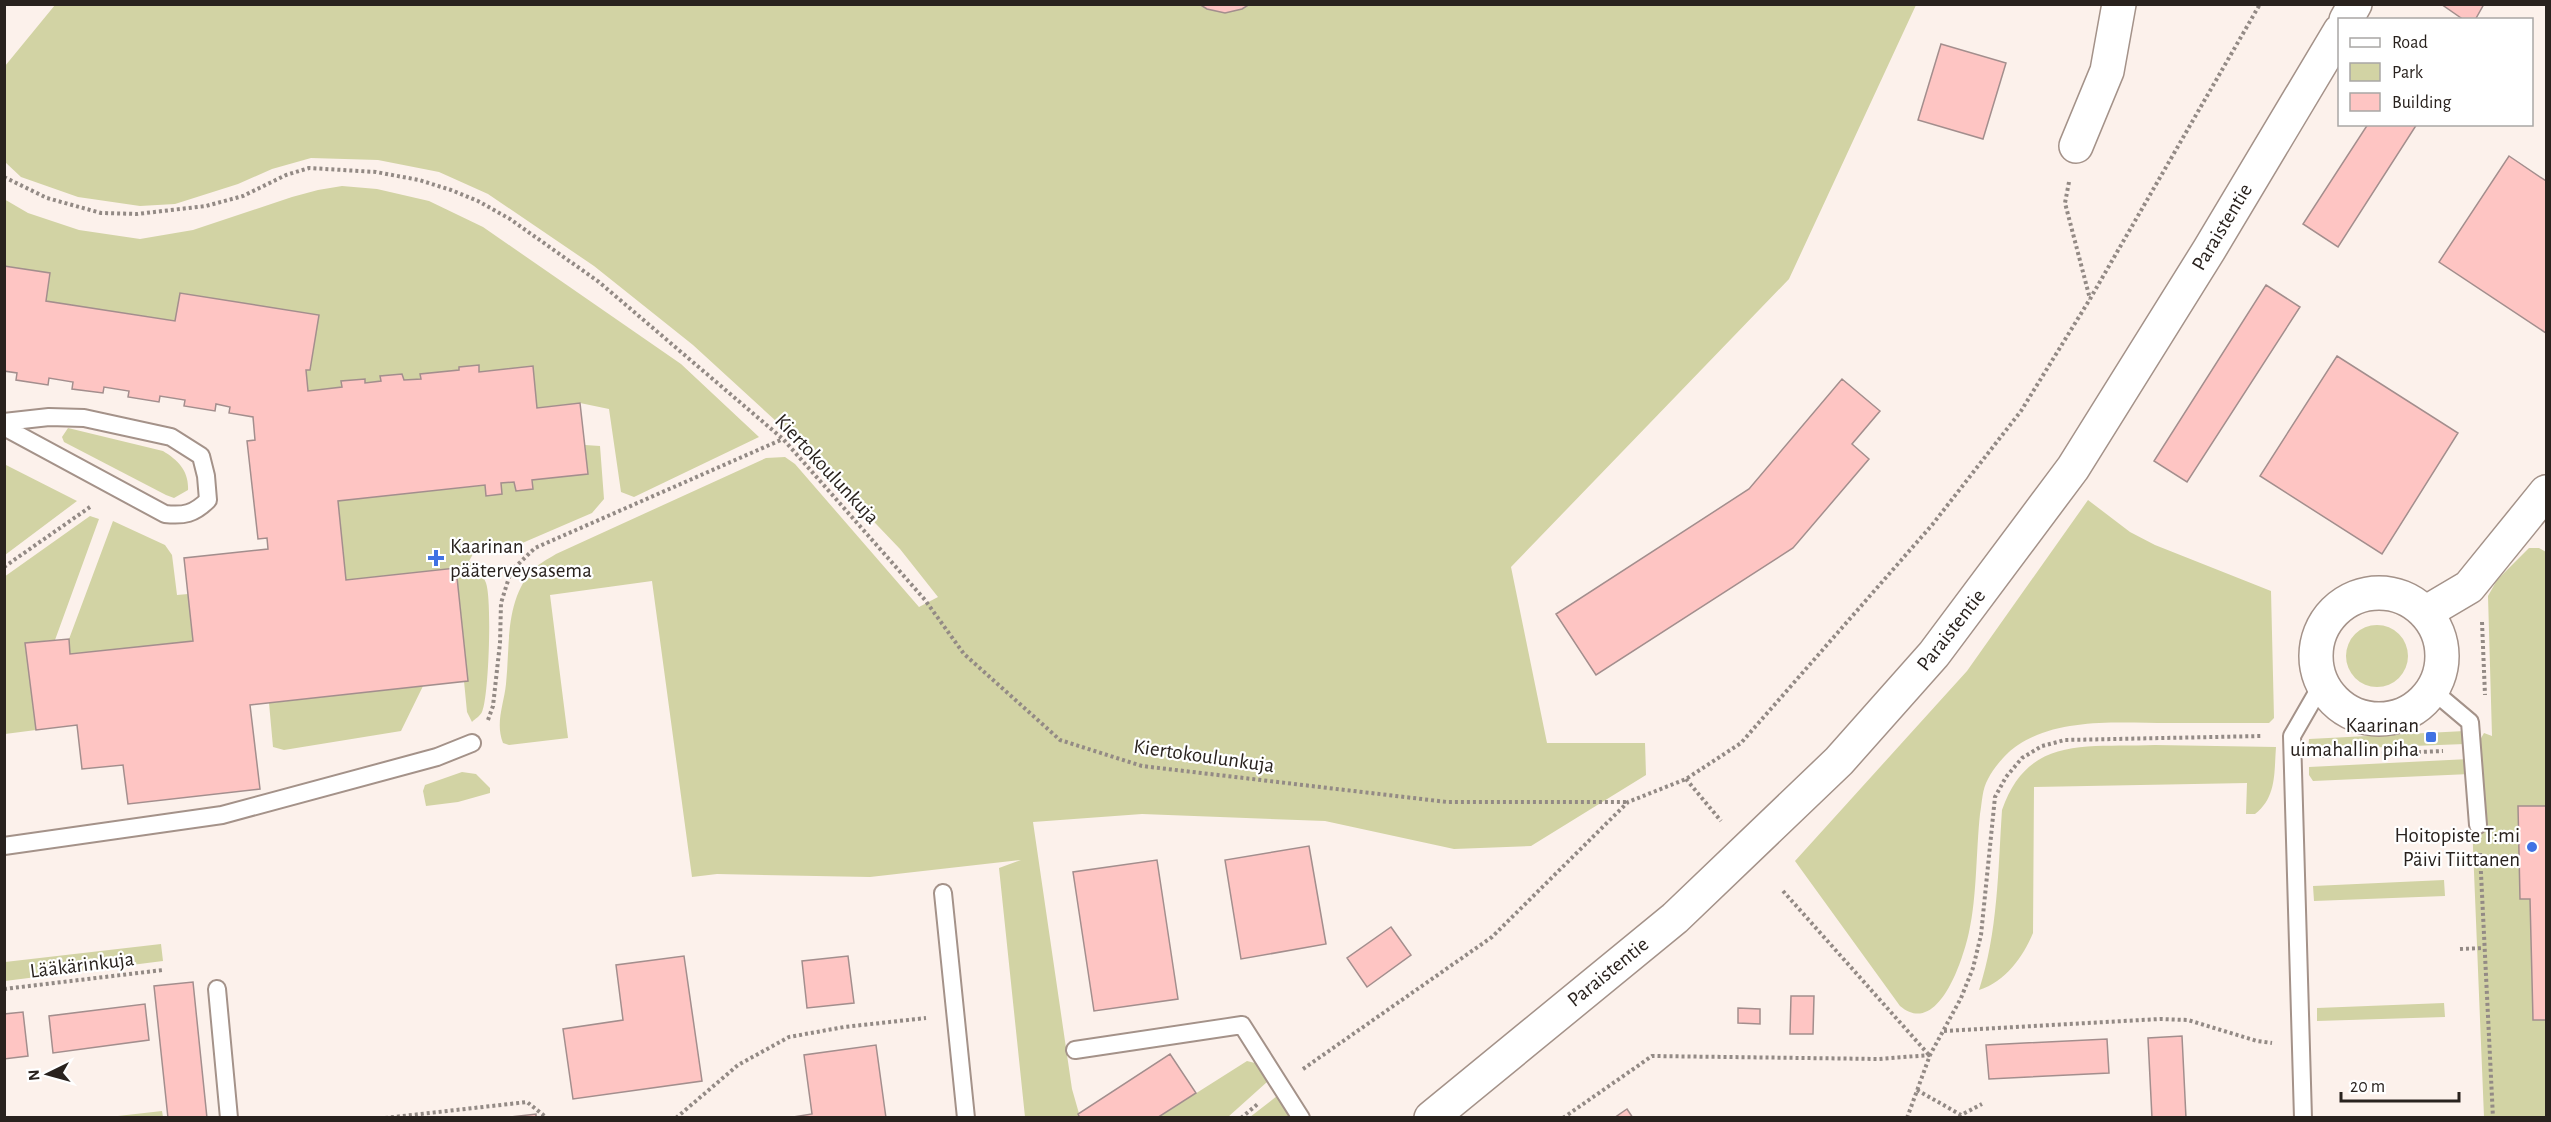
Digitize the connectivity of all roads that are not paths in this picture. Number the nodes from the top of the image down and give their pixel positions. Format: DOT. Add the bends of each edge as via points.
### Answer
graph roads {
  1 [pos="2119,4"];
  2 [pos="2355,4"];
  3 [pos="2347,18"];
  4 [pos="2338,34"];
  5 [pos="2076,146"];
  6 [pos="4,424"];
  7 [pos="2547,492"];
  8 [pos="2425,613"];
  9 [pos="2322,684"];
  10 [pos="2432,690"];
  11 [pos="472,743"];
  12 [pos="2478,825"];
  13 [pos="4,846"];
  14 [pos="943,893"];
  15 [pos="217,989"];
  16 [pos="1075,1050"];
  17 [pos="230,1118"];
  18 [pos="966,1118"];
  19 [pos="1301,1118"];
  20 [pos="1431,1118"];
  21 [pos="2303,1118"];
  1 -- 5 [label="main road" via="2107,71"];
  2 -- 3 [label="main road"];
  4 -- 20 [label="main road, Paraistentie" via="2073,468 1934,654 1839,761 1675,918"];
  6 -- 6 [label="lane" via="165,514 184,516 198,511 208,500 201,456 171,437 84,418 49,417"];
  7 -- 8 [label="main road" via="2469,587"];
  8 -- 9 [label="main road" via="2390,594 2370,594 2351,600 2334,612 2316,646"];
  8 -- 10 [label="main road" via="2442,650 2440,671"];
  9 -- 10 [label="main road" via="2333,700 2366,718 2403,715"];
  9 -- 21 [label="lane" via="2292,735"];
  10 -- 12 [label="lane" via="2470,722"];
  11 -- 13 [label="lane" via="437,757 222,815"];
  14 -- 18 [label="lane"];
  15 -- 17 [label="lane"];
  16 -- 19 [label="lane" via="1242,1025"];
}
